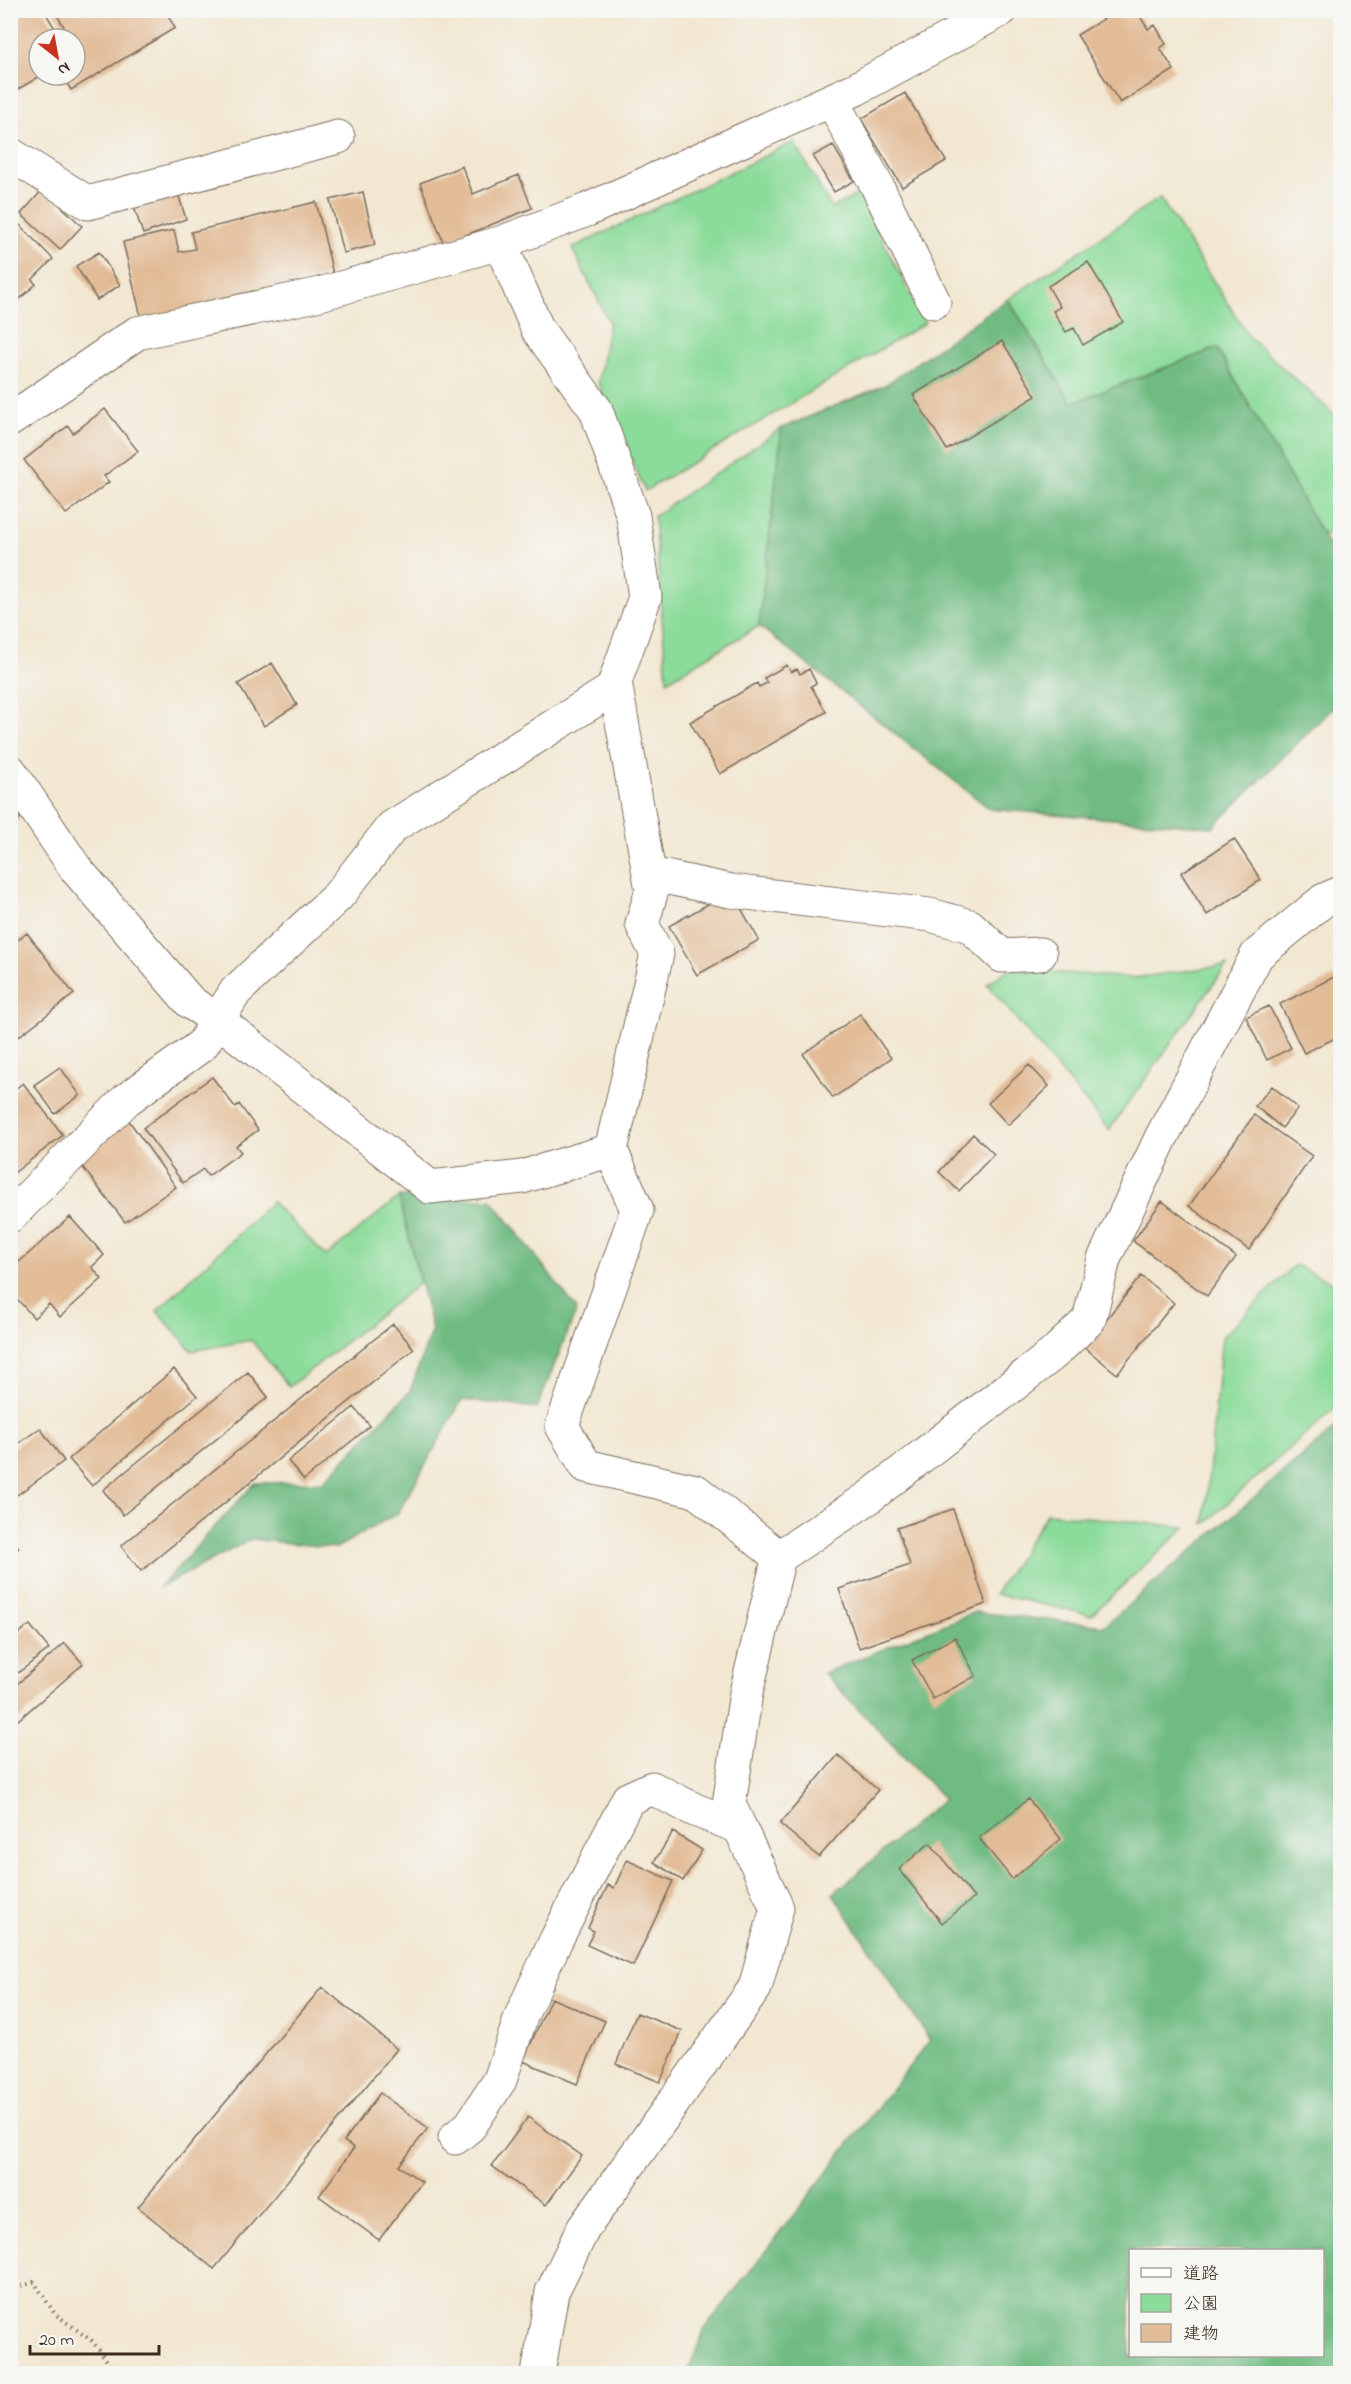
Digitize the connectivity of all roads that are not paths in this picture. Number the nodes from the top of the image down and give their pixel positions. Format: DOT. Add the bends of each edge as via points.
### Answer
graph roads {
  1 [pos="1002,10"];
  2 [pos="832,100"];
  3 [pos="338,137"];
  4 [pos="10,154"];
  5 [pos="500,243"];
  6 [pos="934,302"];
  7 [pos="10,420"];
  8 [pos="616,687"];
  9 [pos="10,771"];
  10 [pos="650,874"];
  11 [pos="1341,893"];
  12 [pos="1040,954"];
  13 [pos="219,1021"];
  14 [pos="611,1150"];
  15 [pos="10,1216"];
  16 [pos="778,1557"];
  17 [pos="739,1827"];
  18 [pos="455,2138"];
  19 [pos="538,2373"];
  1 -- 2 [label="street"];
  2 -- 5 [label="street" via="587,210"];
  2 -- 6 [label="street"];
  3 -- 4 [label="street" via="88,203"];
  5 -- 7 [label="street" via="316,295 136,333"];
  5 -- 8 [label="street" via="537,330 596,410 633,516 645,597"];
  8 -- 10 [label="street"];
  8 -- 13 [label="street" via="392,827 338,896 236,991"];
  9 -- 13 [label="street" via="76,869 190,1002"];
  10 -- 12 [label="street" via="731,891 930,915 970,926 1002,956"];
  10 -- 14 [label="street" via="652,890 642,924 657,954"];
  11 -- 16 [label="street" via="1324,900 1257,955 1161,1138 1104,1259 1089,1320 1053,1354 868,1498"];
  13 -- 14 [label="street" via="430,1187 522,1177"];
  13 -- 15 [label="street" via="202,1044 126,1100"];
  14 -- 16 [label="street" via="637,1210 562,1426 586,1466 696,1491"];
  16 -- 17 [label="street" via="746,1693 729,1804"];
  17 -- 18 [label="street" via="652,1788 628,1799 522,2014 500,2080 470,2126"];
  17 -- 19 [label="street" via="777,1908 755,1988 583,2229 552,2292"];
}
